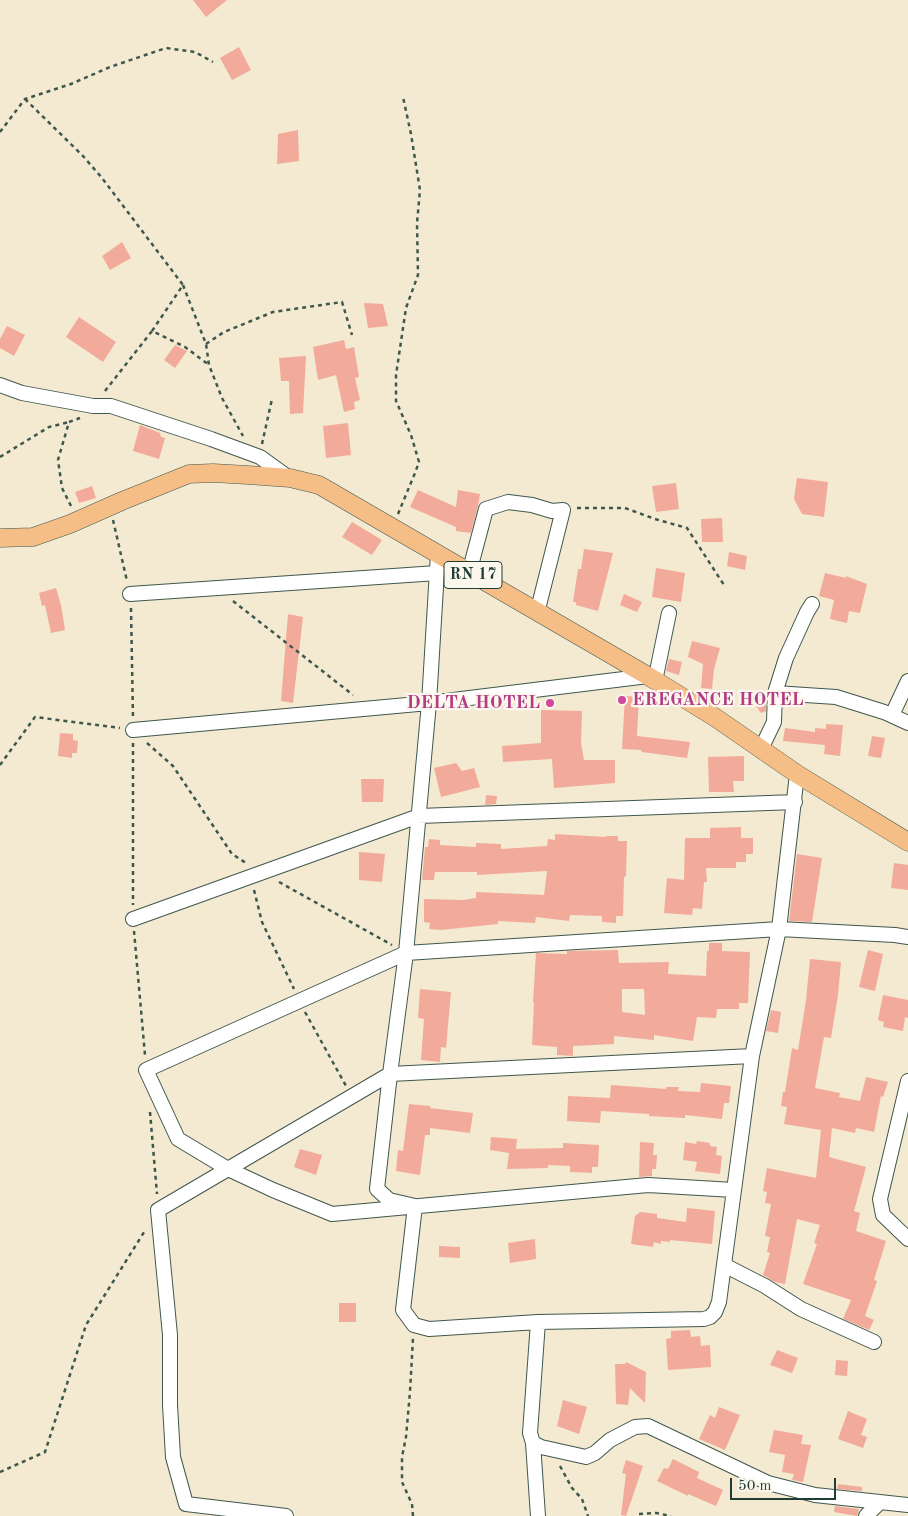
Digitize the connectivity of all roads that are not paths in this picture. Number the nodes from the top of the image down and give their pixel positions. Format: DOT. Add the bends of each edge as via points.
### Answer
graph roads {
  1 [pos="0,385"];
  2 [pos="290,478"];
  3 [pos="0,538"];
  4 [pos="438,554"];
  5 [pos="469,572"];
  6 [pos="437,573"];
  7 [pos="130,594"];
  8 [pos="812,604"];
  9 [pos="537,613"];
  10 [pos="669,613"];
  11 [pos="651,679"];
  12 [pos="908,681"];
  13 [pos="776,693"];
  14 [pos="429,703"];
  15 [pos="902,720"];
  16 [pos="133,730"];
  17 [pos="761,749"];
  18 [pos="797,774"];
  19 [pos="795,802"];
  20 [pos="419,816"];
  21 [pos="908,842"];
  22 [pos="133,919"];
  23 [pos="778,930"];
  24 [pos="908,937"];
  25 [pos="406,953"];
  26 [pos="752,1056"];
  27 [pos="390,1074"];
  28 [pos="908,1081"];
  29 [pos="228,1169"];
  30 [pos="734,1190"];
  31 [pos="415,1206"];
  32 [pos="908,1239"];
  33 [pos="724,1265"];
  34 [pos="538,1322"];
  35 [pos="874,1342"];
  36 [pos="533,1443"];
  37 [pos="879,1502"];
  38 [pos="908,1505"];
  39 [pos="286,1516"];
  40 [pos="538,1516"];
  41 [pos="866,1516"];
  1 -- 2 [label="street" via="89,411 111,406 260,458"];
  2 -- 3 [label="main road, RN 17" via="189,474 33,537"];
  2 -- 4 [label="main road, RN 17" via="319,485"];
  4 -- 5 [label="main road, RN 17"];
  4 -- 6 [label="street"];
  5 -- 9 [label="main road, RN 17"];
  5 -- 9 [label="street" via="486,509 508,502 552,511 563,510"];
  6 -- 7 [label="street"];
  6 -- 14 [label="street"];
  8 -- 13 [label="street" via="786,658"];
  9 -- 11 [label="main road, RN 17"];
  10 -- 11 [label="street"];
  11 -- 14 [label="street"];
  11 -- 17 [label="main road, RN 17"];
  12 -- 15 [label="street"];
  13 -- 15 [label="street" via="836,697"];
  13 -- 17 [label="street" via="774,722"];
  14 -- 16 [label="street"];
  14 -- 20 [label="street"];
  17 -- 18 [label="main road, RN 17"];
  18 -- 19 [label="street"];
  18 -- 21 [label="main road, RN 17"];
  19 -- 20 [label="street"];
  19 -- 23 [label="street"];
  20 -- 22 [label="street"];
  20 -- 25 [label="street"];
  23 -- 24 [label="street"];
  23 -- 25 [label="street"];
  23 -- 26 [label="street"];
  25 -- 27 [label="street"];
  25 -- 29 [label="street" via="146,1070 178,1139"];
  26 -- 27 [label="street"];
  26 -- 30 [label="street"];
  27 -- 29 [label="street"];
  27 -- 31 [label="street" via="377,1189 389,1200"];
  28 -- 32 [label="street" via="880,1199 883,1215"];
  29 -- 31 [label="street" via="332,1214"];
  29 -- 39 [label="street" via="158,1210 170,1335 173,1457 186,1504"];
  30 -- 31 [label="street" via="648,1185"];
  30 -- 33 [label="street"];
  31 -- 34 [label="street" via="403,1310 414,1325 429,1329"];
  33 -- 34 [label="street" via="719,1302 715,1312 704,1319"];
  33 -- 35 [label="street" via="801,1309"];
  34 -- 36 [label="street" via="530,1434"];
  36 -- 37 [label="street" via="586,1456 635,1427 648,1426 768,1482 815,1495"];
  36 -- 40 [label="street"];
  37 -- 38 [label="street"];
  37 -- 41 [label="street"];
}
